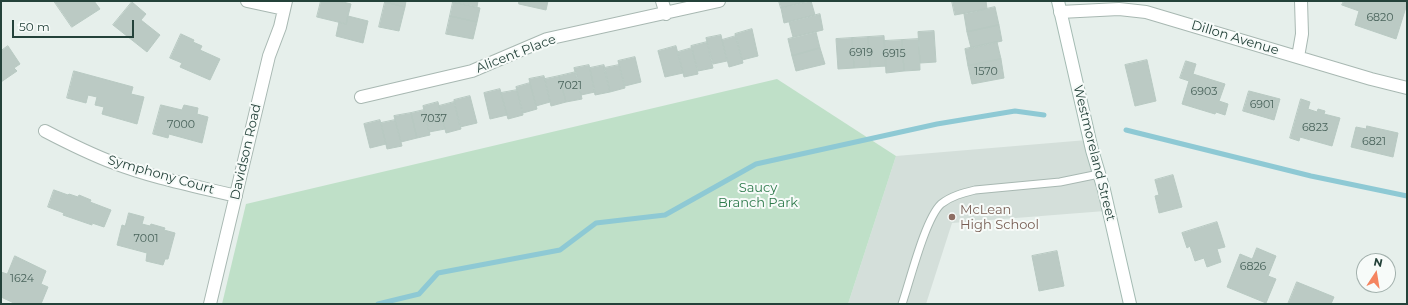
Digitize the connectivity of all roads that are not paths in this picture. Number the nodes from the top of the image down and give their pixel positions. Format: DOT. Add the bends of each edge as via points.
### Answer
graph roads {
  1 [pos="247,1"];
  2 [pos="662,1"];
  3 [pos="718,1"];
  4 [pos="1302,1"];
  5 [pos="285,5"];
  6 [pos="1059,6"];
  7 [pos="666,14"];
  8 [pos="1298,57"];
  9 [pos="1407,88"];
  10 [pos="361,97"];
  11 [pos="45,131"];
  12 [pos="1099,174"];
  13 [pos="236,196"];
  14 [pos="210,304"];
  15 [pos="902,304"];
  16 [pos="1130,304"];
  1 -- 5 [label="street"];
  2 -- 7 [label="street"];
  3 -- 7 [label="street, Alicent Place"];
  4 -- 8 [label="street" via="1302,34"];
  5 -- 13 [label="street, Davidson Road" via="269,56"];
  6 -- 8 [label="street, Dillon Avenue" via="1119,8 1146,12"];
  6 -- 12 [label="street, Westmoreland Street"];
  7 -- 10 [label="street, Alicent Place" via="548,39 472,71"];
  8 -- 9 [label="street, Dillon Avenue"];
  11 -- 13 [label="street, Symphony Court" via="115,164"];
  12 -- 15 [label="lane" via="1060,182 975,190 950,198 940,205 928,225"];
  12 -- 16 [label="street, Westmoreland Street"];
  13 -- 14 [label="street, Davidson Road"];
}
